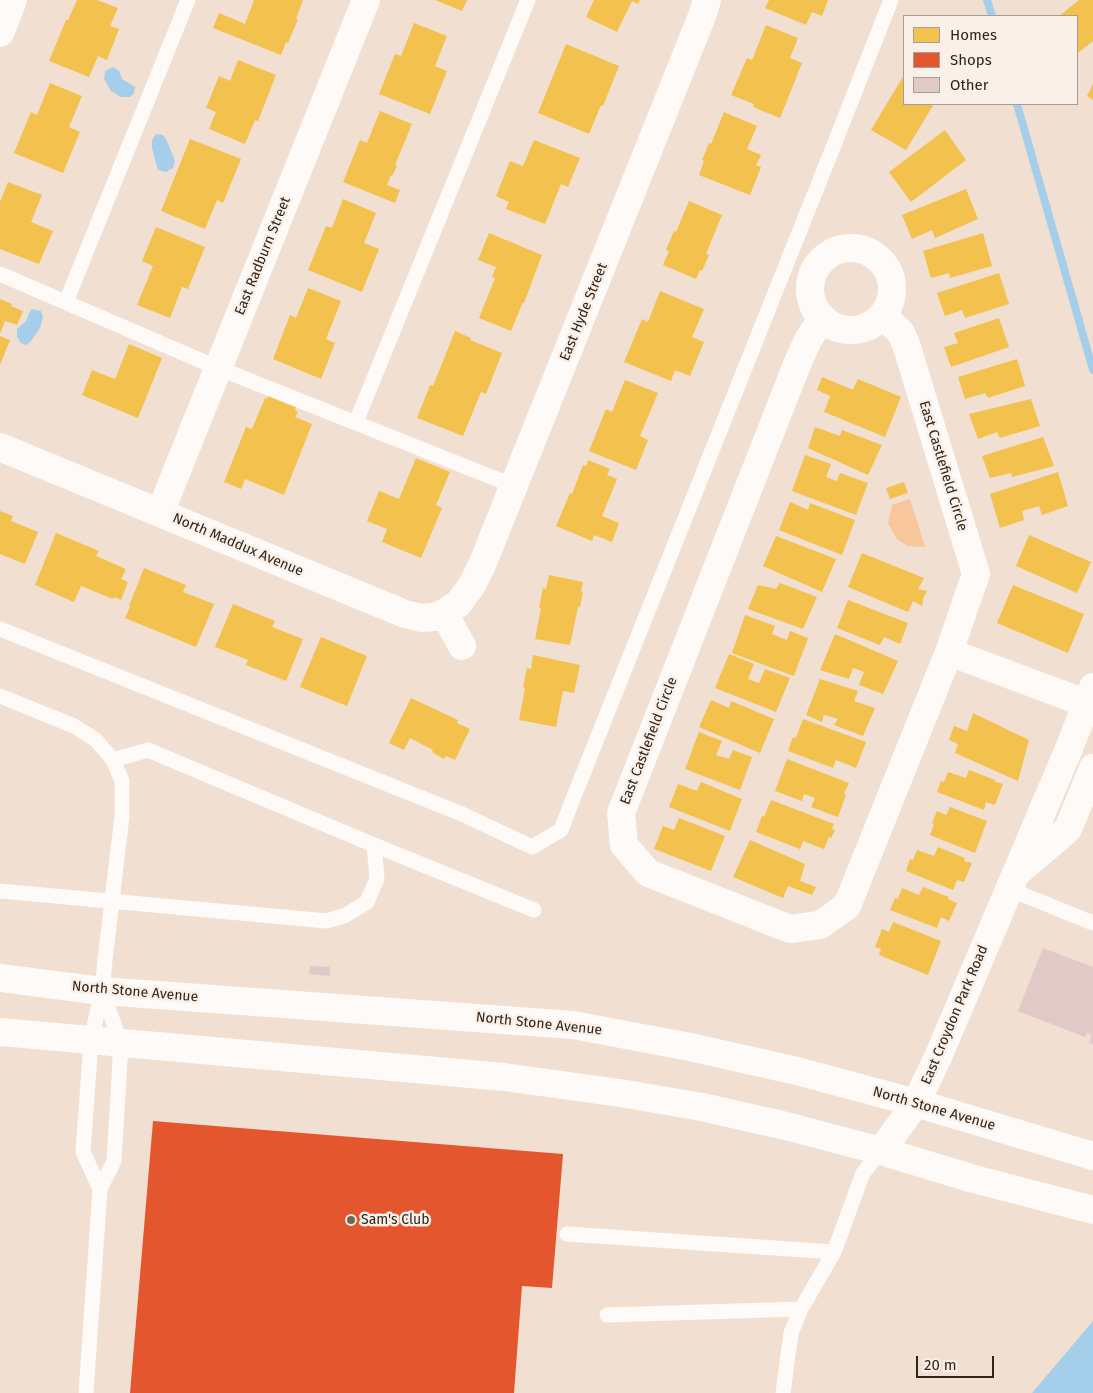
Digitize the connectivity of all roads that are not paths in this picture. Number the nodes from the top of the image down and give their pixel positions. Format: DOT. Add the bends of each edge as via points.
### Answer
graph roads {
  1 [pos="13,0"];
  2 [pos="188,0"];
  3 [pos="366,0"];
  4 [pos="528,0"];
  5 [pos="707,0"];
  6 [pos="891,0"];
  7 [pos="0,33"];
  8 [pos="0,274"];
  9 [pos="66,302"];
  10 [pos="883,316"];
  11 [pos="822,318"];
  12 [pos="218,368"];
  13 [pos="356,422"];
  14 [pos="0,447"];
  15 [pos="514,486"];
  16 [pos="160,513"];
  17 [pos="444,613"];
  18 [pos="0,629"];
  19 [pos="462,646"];
  20 [pos="949,652"];
  21 [pos="0,696"];
  22 [pos="1091,699"];
  23 [pos="113,760"];
  24 [pos="1056,780"];
  25 [pos="1090,785"];
  26 [pos="374,845"];
  27 [pos="1013,881"];
  28 [pos="0,891"];
  29 [pos="111,902"];
  30 [pos="534,910"];
  31 [pos="1093,923"];
  32 [pos="0,978"];
  33 [pos="102,991"];
  34 [pos="0,1032"];
  35 [pos="91,1040"];
  36 [pos="122,1043"];
  37 [pos="916,1103"];
  38 [pos="881,1151"];
  39 [pos="1093,1156"];
  40 [pos="100,1189"];
  41 [pos="1093,1210"];
  42 [pos="567,1234"];
  43 [pos="834,1252"];
  44 [pos="801,1308"];
  45 [pos="607,1315"];
  46 [pos="86,1393"];
  47 [pos="783,1393"];
  1 -- 7 [label="street"];
  2 -- 9 [label="lane"];
  3 -- 12 [label="street, East Radburn Street"];
  4 -- 13 [label="lane"];
  5 -- 15 [label="street, East Hyde Street"];
  6 -- 18 [label="lane" via="561,830 532,846 462,814"];
  8 -- 9 [label="lane"];
  9 -- 12 [label="lane"];
  10 -- 11 [label="street" via="866,328 853,331 839,330"];
  10 -- 11 [label="street" via="892,298 892,284 881,259 869,251 842,248 819,262 812,274 811,302"];
  10 -- 20 [label="street, East Castlefield Circle" via="901,333 906,344 976,574"];
  11 -- 20 [label="street, East Castlefield Circle" via="798,362 621,813 624,845 648,873 790,929 820,925 847,906"];
  12 -- 13 [label="lane"];
  12 -- 16 [label="street, East Radburn Street"];
  13 -- 15 [label="lane"];
  14 -- 16 [label="street, North Maddux Avenue"];
  15 -- 17 [label="street, East Hyde Street" via="472,585 458,604"];
  16 -- 17 [label="street, North Maddux Avenue" via="404,614 421,618"];
  17 -- 19 [label="street"];
  20 -- 22 [label="street"];
  21 -- 23 [label="lane" via="74,726 96,740"];
  22 -- 24 [label="street, East Croydon Park Road"];
  23 -- 26 [label="lane" via="148,750"];
  23 -- 29 [label="lane" via="122,781 122,816"];
  24 -- 25 [label="lane"];
  24 -- 27 [label="street, East Croydon Park Road"];
  25 -- 27 [label="street, East Croydon Park Road" via="1068,830"];
  26 -- 29 [label="lane" via="377,879 367,902 346,915 327,921"];
  26 -- 30 [label="lane"];
  27 -- 31 [label="lane"];
  27 -- 37 [label="street, East Croydon Park Road"];
  28 -- 29 [label="lane"];
  29 -- 33 [label="lane"];
  32 -- 33 [label="street, North Stone Avenue"];
  33 -- 35 [label="lane"];
  33 -- 36 [label="lane"];
  33 -- 37 [label="street, North Stone Avenue" via="573,1024 797,1071"];
  34 -- 35 [label="street"];
  35 -- 36 [label="street"];
  35 -- 40 [label="lane" via="83,1152"];
  36 -- 38 [label="street" via="504,1077 620,1093 702,1107"];
  36 -- 40 [label="lane" via="114,1161"];
  37 -- 38 [label="street, East Croydon Park Road"];
  37 -- 39 [label="street, North Stone Avenue"];
  38 -- 41 [label="street"];
  38 -- 43 [label="lane" via="863,1173"];
  40 -- 46 [label="lane"];
  42 -- 43 [label="lane"];
  43 -- 44 [label="lane"];
  44 -- 45 [label="lane"];
  44 -- 47 [label="lane" via="791,1333"];
}
